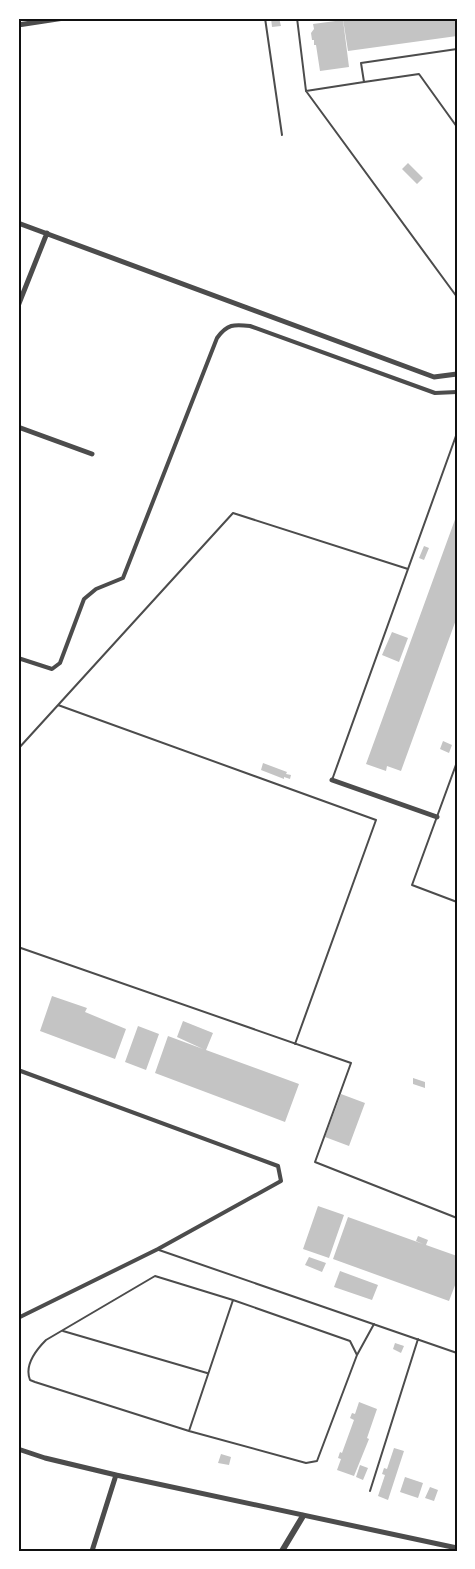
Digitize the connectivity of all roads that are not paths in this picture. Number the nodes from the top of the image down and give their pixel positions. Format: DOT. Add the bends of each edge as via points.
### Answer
graph roads {
  1 [pos="63,18"];
  2 [pos="265,18"];
  3 [pos="297,18"];
  4 [pos="18,25"];
  5 [pos="457,49"];
  6 [pos="364,82"];
  7 [pos="306,91"];
  8 [pos="457,127"];
  9 [pos="282,135"];
  10 [pos="18,223"];
  11 [pos="46,233"];
  12 [pos="457,297"];
  13 [pos="18,306"];
  14 [pos="457,374"];
  15 [pos="457,392"];
  16 [pos="18,427"];
  17 [pos="457,433"];
  18 [pos="92,454"];
  19 [pos="408,569"];
  20 [pos="18,658"];
  21 [pos="58,705"];
  22 [pos="18,749"];
  23 [pos="457,762"];
  24 [pos="332,780"];
  25 [pos="437,817"];
  26 [pos="457,903"];
  27 [pos="18,947"];
  28 [pos="296,1044"];
  29 [pos="18,1070"];
  30 [pos="457,1218"];
  31 [pos="158,1250"];
  32 [pos="233,1300"];
  33 [pos="18,1318"];
  34 [pos="374,1324"];
  35 [pos="63,1331"];
  36 [pos="418,1339"];
  37 [pos="457,1353"];
  38 [pos="357,1354"];
  39 [pos="207,1374"];
  40 [pos="189,1431"];
  41 [pos="18,1449"];
  42 [pos="116,1475"];
  43 [pos="370,1491"];
  44 [pos="303,1516"];
  45 [pos="457,1548"];
  46 [pos="92,1551"];
  47 [pos="282,1551"];
  1 -- 4 [label="street"];
  2 -- 9 [label="lane"];
  3 -- 7 [label="lane"];
  5 -- 6 [label="lane" via="361,63"];
  6 -- 7 [label="lane"];
  6 -- 8 [label="lane" via="419,74"];
  7 -- 12 [label="lane"];
  10 -- 11 [label="street"];
  11 -- 13 [label="street"];
  11 -- 14 [label="street" via="434,377"];
  15 -- 20 [label="street" via="435,393 250,326 223,329 123,578 96,589 84,599 57,666 52,669"];
  16 -- 18 [label="street"];
  17 -- 19 [label="lane"];
  19 -- 21 [label="lane" via="233,513"];
  19 -- 24 [label="lane"];
  21 -- 22 [label="lane"];
  21 -- 28 [label="lane" via="375,820"];
  23 -- 25 [label="lane"];
  24 -- 25 [label="street"];
  25 -- 26 [label="lane" via="412,885"];
  27 -- 28 [label="lane"];
  28 -- 30 [label="lane" via="351,1063 315,1162"];
  29 -- 31 [label="street" via="278,1166 281,1181"];
  31 -- 33 [label="street"];
  31 -- 34 [label="lane"];
  32 -- 35 [label="lane" via="155,1276"];
  32 -- 38 [label="lane" via="350,1341"];
  32 -- 39 [label="lane"];
  34 -- 36 [label="lane"];
  34 -- 38 [label="lane"];
  35 -- 39 [label="lane"];
  35 -- 40 [label="lane" via="37,1348 32,1356 30,1380"];
  36 -- 37 [label="lane"];
  36 -- 43 [label="lane"];
  38 -- 40 [label="lane" via="316,1461 306,1463"];
  39 -- 40 [label="lane"];
  41 -- 42 [label="street"];
  42 -- 44 [label="street"];
  42 -- 46 [label="street"];
  44 -- 45 [label="street"];
  44 -- 47 [label="street"];
}
